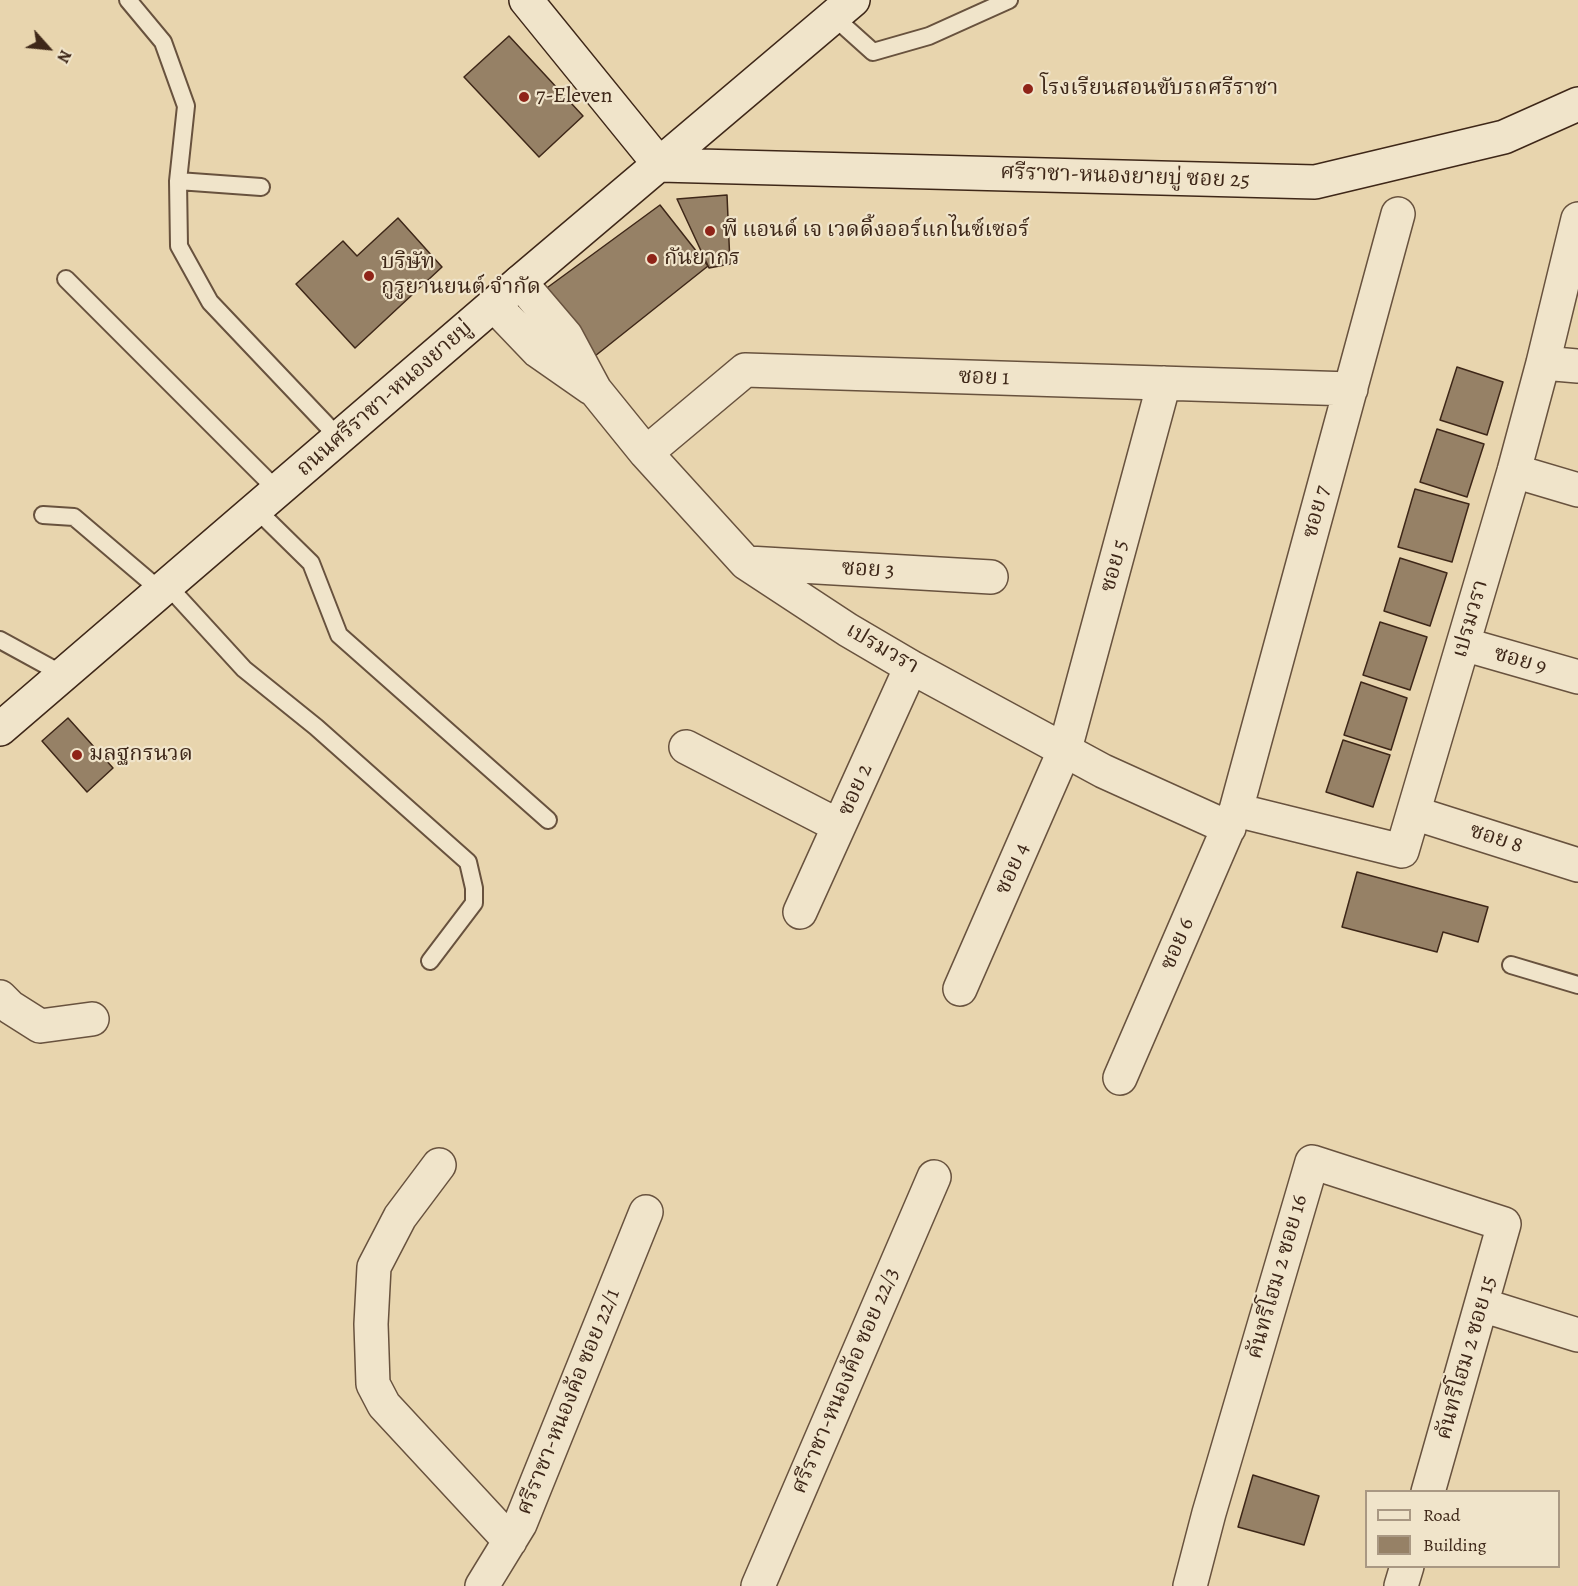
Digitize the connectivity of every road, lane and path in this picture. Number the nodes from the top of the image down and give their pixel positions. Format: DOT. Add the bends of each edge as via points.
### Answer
graph roads {
  1 [pos="128,0"];
  2 [pos="526,0"];
  3 [pos="1009,0"];
  4 [pos="844,8"];
  5 [pos="1578,104"];
  6 [pos="660,165"];
  7 [pos="178,181"];
  8 [pos="261,187"];
  9 [pos="1398,214"];
  10 [pos="1578,219"];
  11 [pos="66,279"];
  12 [pos="520,282"];
  13 [pos="494,305"];
  14 [pos="1543,363"];
  15 [pos="1578,366"];
  16 [pos="1164,383"];
  17 [pos="1350,389"];
  18 [pos="595,390"];
  19 [pos="339,438"];
  20 [pos="646,453"];
  21 [pos="1514,471"];
  22 [pos="1578,490"];
  23 [pos="267,500"];
  24 [pos="43,515"];
  25 [pos="746,563"];
  26 [pos="991,577"];
  27 [pos="164,588"];
  28 [pos="0,640"];
  29 [pos="1463,644"];
  30 [pos="911,667"];
  31 [pos="64,675"];
  32 [pos="1578,677"];
  33 [pos="0,729"];
  34 [pos="686,747"];
  35 [pos="1065,749"];
  36 [pos="1414,813"];
  37 [pos="1232,819"];
  38 [pos="548,820"];
  39 [pos="839,826"];
  40 [pos="1578,865"];
  41 [pos="800,912"];
  42 [pos="430,961"];
  43 [pos="1511,965"];
  44 [pos="1578,985"];
  45 [pos="960,989"];
  46 [pos="0,997"];
  47 [pos="92,1019"];
  48 [pos="1120,1078"];
  49 [pos="439,1166"];
  50 [pos="934,1177"];
  51 [pos="646,1212"];
  52 [pos="1504,1224"];
  53 [pos="1482,1305"];
  54 [pos="1578,1335"];
  55 [pos="1428,1490"];
  56 [pos="510,1541"];
  57 [pos="1406,1568"];
  58 [pos="482,1586"];
  59 [pos="758,1586"];
  60 [pos="1190,1586"];
  61 [pos="1401,1586"];
  1 -- 7 [label="lane" via="163,42 186,106"];
  2 -- 6 [label="street"];
  3 -- 4 [label="lane" via="929,36 873,52"];
  4 -- 6 [label="street, ถนนศรีราชา-หนองยายบู่"];
  5 -- 6 [label="street, ศรีราชา-หนองยายบู่ ซอย 25" via="1504,136 1315,182"];
  6 -- 12 [label="street, ถนนศรีราชา-หนองยายบู่"];
  7 -- 8 [label="lane"];
  7 -- 19 [label="lane" via="179,246 210,302"];
  9 -- 17 [label="street, ซอย 7"];
  10 -- 14 [label="street, เปรมวรา"];
  11 -- 23 [label="lane"];
  12 -- 13 [label="street, ถนนศรีราชา-หนองยายบู่"];
  12 -- 18 [label="street, เปรมวรา" via="566,336"];
  13 -- 18 [label="street, เปรมวรา" via="538,351"];
  13 -- 19 [label="street, ถนนศรีราชา-หนองยายบู่"];
  14 -- 15 [label="street"];
  14 -- 21 [label="street, เปรมวรา"];
  16 -- 17 [label="street, ซอย 1"];
  16 -- 20 [label="street, ซอย 1" via="745,370"];
  16 -- 35 [label="street, ซอย 5"];
  17 -- 37 [label="street, ซอย 7"];
  18 -- 20 [label="street, เปรมวรา"];
  19 -- 23 [label="street, ถนนศรีราชา-หนองยายบู่"];
  20 -- 25 [label="street, เปรมวรา"];
  21 -- 22 [label="street"];
  21 -- 29 [label="street, เปรมวรา"];
  23 -- 27 [label="street, ถนนศรีราชา-หนองยายบู่"];
  23 -- 38 [label="lane" via="311,563 339,636"];
  24 -- 27 [label="lane" via="74,517"];
  25 -- 26 [label="street, ซอย 3"];
  25 -- 30 [label="street, เปรมวรา"];
  27 -- 31 [label="street, ถนนศรีราชา-หนองยายบู่"];
  27 -- 42 [label="lane" via="244,669 316,727 468,862 474,903"];
  28 -- 31 [label="lane"];
  29 -- 32 [label="street, ซอย 9"];
  29 -- 36 [label="street, เปรมวรา"];
  30 -- 35 [label="street, เปรมวรา"];
  30 -- 39 [label="street, ซอย 2"];
  31 -- 33 [label="street, ถนนศรีราชา-หนองยายบู่"];
  34 -- 39 [label="street"];
  35 -- 37 [label="street, เปรมวรา" via="1103,771"];
  35 -- 45 [label="street, ซอย 4"];
  36 -- 37 [label="street, เปรมวรา" via="1402,851"];
  36 -- 40 [label="street, ซอย 8"];
  37 -- 48 [label="street, ซอย 6"];
  39 -- 41 [label="street, ซอย 2"];
  43 -- 44 [label="lane"];
  46 -- 47 [label="street" via="40,1026"];
  49 -- 56 [label="street" via="400,1217 374,1267 373,1384 384,1405"];
  50 -- 59 [label="street, ศรีราชา-หนองค้อ ซอย 22/3"];
  51 -- 56 [label="street, ศรีราชา-หนองค้อ ซอย 22/1"];
  52 -- 53 [label="street, คันทรีโฮม 2 ซอย 15"];
  52 -- 60 [label="street, คันทรีโฮม 2 ซอย 16" via="1312,1162"];
  53 -- 54 [label="street"];
  53 -- 55 [label="street, คันทรีโฮม 2 ซอย 15"];
  56 -- 58 [label="street, ศรีราชา-หนองค้อ ซอย 22/1"];
  57 -- 61 [label="street"];
}
